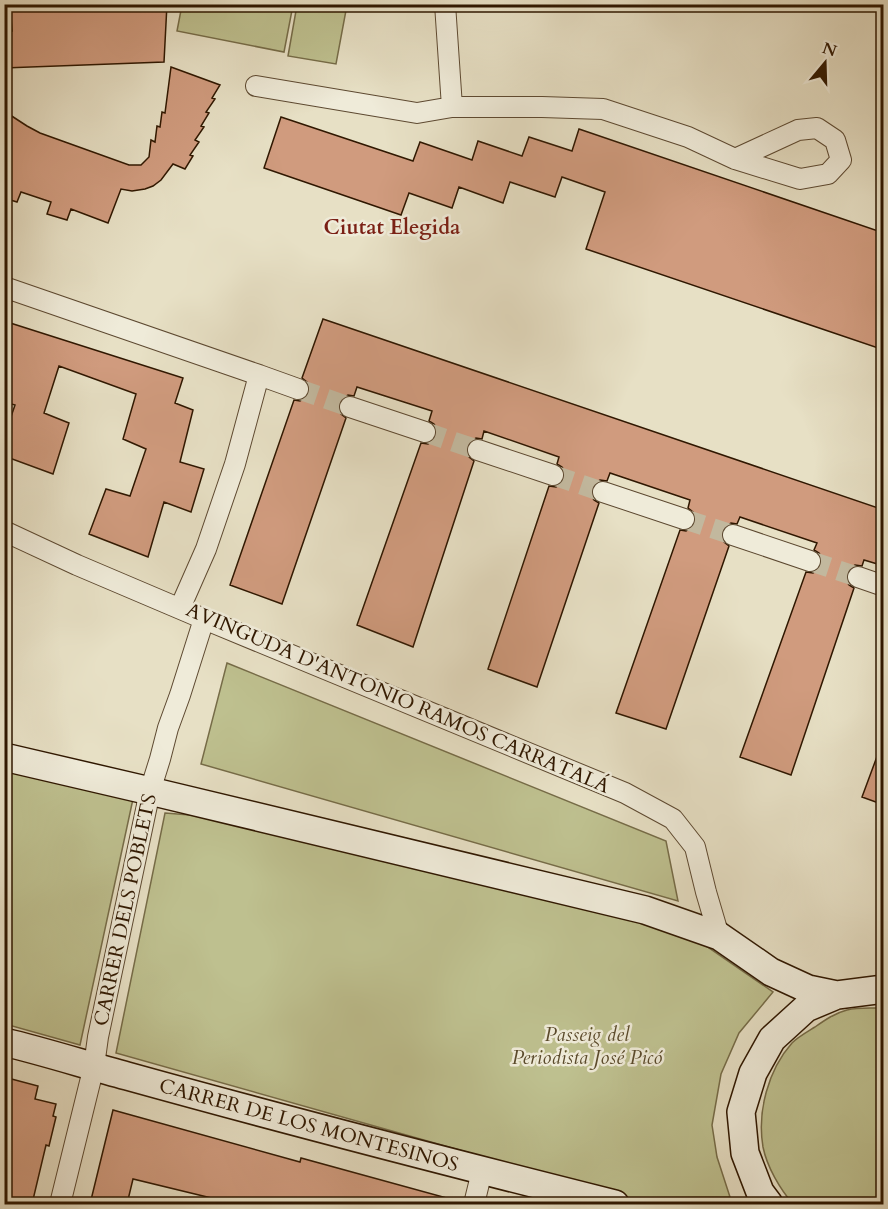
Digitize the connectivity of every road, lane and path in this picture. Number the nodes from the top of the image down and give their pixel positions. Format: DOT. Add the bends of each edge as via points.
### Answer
graph roads {
  1 [pos="445,4"];
  2 [pos="256,86"];
  3 [pos="452,107"];
  4 [pos="735,159"];
  5 [pos="4,288"];
  6 [pos="258,375"];
  7 [pos="298,389"];
  8 [pos="350,407"];
  9 [pos="425,432"];
  10 [pos="478,450"];
  11 [pos="553,475"];
  12 [pos="603,492"];
  13 [pos="684,519"];
  14 [pos="4,531"];
  15 [pos="733,535"];
  16 [pos="810,561"];
  17 [pos="858,577"];
  18 [pos="884,586"];
  19 [pos="180,608"];
  20 [pos="204,619"];
  21 [pos="4,757"];
  22 [pos="150,791"];
  23 [pos="719,936"];
  24 [pos="883,988"];
  25 [pos="837,995"];
  26 [pos="4,1042"];
  27 [pos="93,1066"];
  28 [pos="482,1171"];
  29 [pos="60,1204"];
  30 [pos="474,1204"];
  31 [pos="615,1204"];
  32 [pos="769,1204"];
  1 -- 3 [label="street"];
  2 -- 3 [label="street" via="417,113"];
  3 -- 4 [label="street" via="603,109 688,137"];
  4 -- 4 [label="street" via="800,179 828,174 841,160 835,140 817,128 798,130"];
  5 -- 6 [label="street"];
  6 -- 7 [label="street"];
  6 -- 19 [label="street" via="219,513"];
  8 -- 9 [label="street"];
  10 -- 11 [label="street"];
  12 -- 13 [label="street"];
  14 -- 19 [label="street, AVINGUDA D'ANTONIO RAMOS CARRATALÁ"];
  15 -- 16 [label="street"];
  17 -- 18 [label="street"];
  19 -- 20 [label="street, AVINGUDA D'ANTONIO RAMOS CARRATALÁ"];
  20 -- 22 [label="street, CARRER DELS POBLETS"];
  20 -- 23 [label="street, AVINGUDA D'ANTONIO RAMOS CARRATALÁ" via="619,790 672,819 695,848"];
  21 -- 22 [label="main road"];
  22 -- 23 [label="main road" via="645,910"];
  22 -- 27 [label="street, CARRER DELS POBLETS"];
  23 -- 25 [label="main road" via="771,972 808,989"];
  24 -- 25 [label="main road"];
  25 -- 32 [label="main road" via="807,1008 772,1039 753,1073 741,1112 745,1153 760,1192"];
  26 -- 27 [label="main road, CARRER DE LOS MONTESINOS"];
  27 -- 28 [label="main road, CARRER DE LOS MONTESINOS"];
  27 -- 29 [label="street, CARRER DELS POBLETS"];
  28 -- 30 [label="street"];
  28 -- 31 [label="main road, CARRER DE LOS MONTESINOS"];
}
